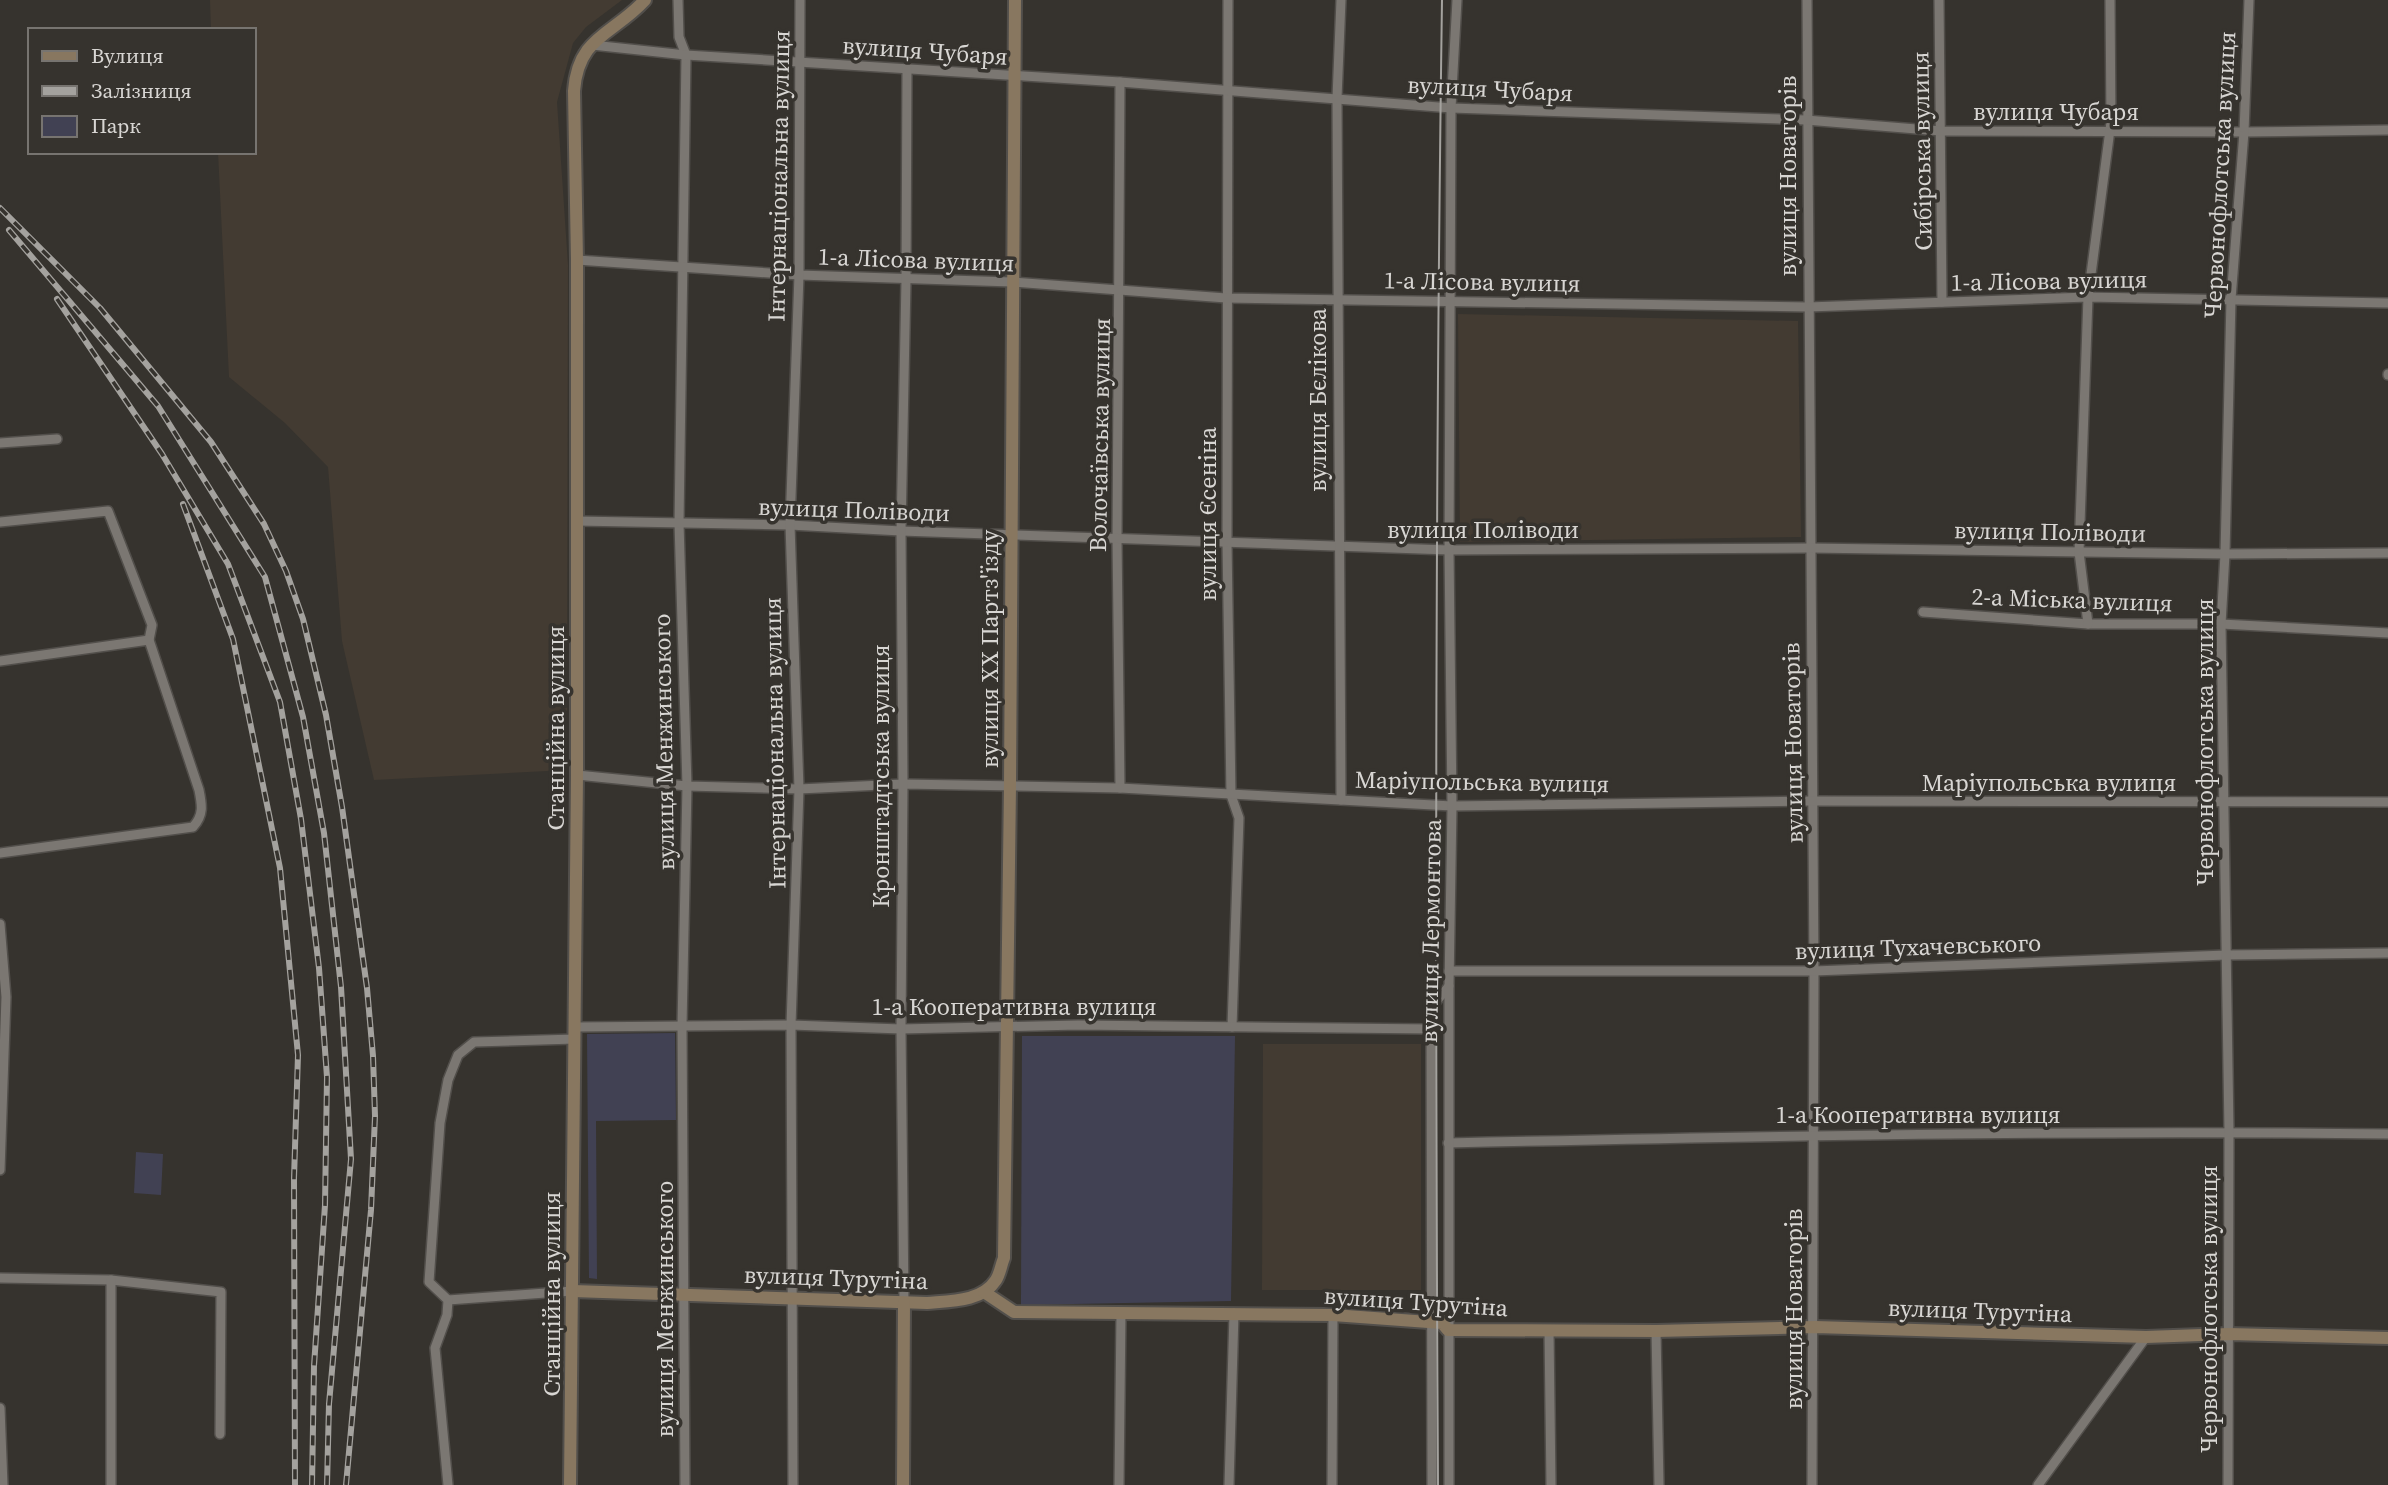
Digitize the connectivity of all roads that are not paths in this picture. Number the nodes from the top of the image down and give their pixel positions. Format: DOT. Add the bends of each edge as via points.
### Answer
graph roads {
  1 [pos="645,0"];
  2 [pos="678,0"];
  3 [pos="800,0"];
  4 [pos="1015,0"];
  5 [pos="1228,0"];
  6 [pos="1341,0"];
  7 [pos="1457,0"];
  8 [pos="1807,0"];
  9 [pos="1939,0"];
  10 [pos="2110,0"];
  11 [pos="2249,0"];
  12 [pos="592,45"];
  13 [pos="686,55"];
  14 [pos="800,62"];
  15 [pos="907,68"];
  16 [pos="1014,76"];
  17 [pos="1120,82"];
  18 [pos="1227,91"];
  19 [pos="1336,98"];
  20 [pos="1451,108"];
  21 [pos="1806,120"];
  22 [pos="2388,130"];
  23 [pos="1941,131"];
  24 [pos="2108,131"];
  25 [pos="2244,132"];
  26 [pos="577,260"];
  27 [pos="684,266"];
  28 [pos="799,275"];
  29 [pos="906,280"];
  30 [pos="1012,282"];
  31 [pos="1120,290"];
  32 [pos="2088,297"];
  33 [pos="1226,298"];
  34 [pos="1337,299"];
  35 [pos="2231,299"];
  36 [pos="1452,300"];
  37 [pos="1942,302"];
  38 [pos="2388,303"];
  39 [pos="1808,307"];
  40 [pos="57,439"];
  41 [pos="0,443"];
  42 [pos="577,521"];
  43 [pos="0,522"];
  44 [pos="679,523"];
  45 [pos="790,525"];
  46 [pos="901,531"];
  47 [pos="1012,536"];
  48 [pos="1117,539"];
  49 [pos="1227,543"];
  50 [pos="1339,547"];
  51 [pos="1810,548"];
  52 [pos="1450,550"];
  53 [pos="2079,552"];
  54 [pos="2388,553"];
  55 [pos="2225,554"];
  56 [pos="1923,612"];
  57 [pos="2088,624"];
  58 [pos="2221,624"];
  59 [pos="2388,633"];
  60 [pos="149,640"];
  61 [pos="0,662"];
  62 [pos="577,775"];
  63 [pos="904,784"];
  64 [pos="1010,785"];
  65 [pos="687,786"];
  66 [pos="1120,788"];
  67 [pos="799,789"];
  68 [pos="1231,795"];
  69 [pos="1341,800"];
  70 [pos="1812,801"];
  71 [pos="2388,802"];
  72 [pos="2223,803"];
  73 [pos="1452,806"];
  74 [pos="0,853"];
  75 [pos="0,925"];
  76 [pos="2388,953"];
  77 [pos="2226,955"];
  78 [pos="1449,971"];
  79 [pos="1814,971"];
  80 [pos="1449,986"];
  81 [pos="3,997"];
  82 [pos="791,1025"];
  83 [pos="682,1026"];
  84 [pos="1008,1027"];
  85 [pos="1232,1027"];
  86 [pos="901,1028"];
  87 [pos="1431,1029"];
  88 [pos="575,1033"];
  89 [pos="2229,1132"];
  90 [pos="2388,1134"];
  91 [pos="1814,1135"];
  92 [pos="1448,1143"];
  93 [pos="0,1170"];
  94 [pos="0,1278"];
  95 [pos="111,1280"];
  96 [pos="573,1291"];
  97 [pos="984,1292"];
  98 [pos="684,1294"];
  99 [pos="448,1300"];
  100 [pos="792,1300"];
  101 [pos="904,1303"];
  102 [pos="1121,1313"];
  103 [pos="1234,1314"];
  104 [pos="1333,1315"];
  105 [pos="1432,1322"];
  106 [pos="1815,1327"];
  107 [pos="1448,1330"];
  108 [pos="1549,1331"];
  109 [pos="1656,1331"];
  110 [pos="2229,1334"];
  111 [pos="2146,1337"];
  112 [pos="2388,1338"];
  113 [pos="0,1408"];
  114 [pos="220,1434"];
  115 [pos="3,1485"];
  116 [pos="111,1485"];
  117 [pos="448,1485"];
  118 [pos="570,1485"];
  119 [pos="685,1485"];
  120 [pos="793,1485"];
  121 [pos="903,1485"];
  122 [pos="1119,1485"];
  123 [pos="1229,1485"];
  124 [pos="1332,1485"];
  125 [pos="1432,1485"];
  126 [pos="1449,1485"];
  127 [pos="1551,1485"];
  128 [pos="1658,1485"];
  129 [pos="1812,1485"];
  130 [pos="2038,1485"];
  131 [pos="2228,1485"];
  1 -- 12 [label="street, Станційна вулиця"];
  2 -- 13 [label="street, вулиця Менжинського"];
  3 -- 14 [label="street, Інтернаціональна вулиця"];
  4 -- 16 [label="street, вулиця XX Партз'їзду"];
  5 -- 18 [label="street, вулиця Єсеніна"];
  6 -- 19 [label="street, вулиця Бєлікова"];
  7 -- 20 [label="street, вулиця Лермонтова"];
  8 -- 21 [label="street, вулиця Новаторів"];
  9 -- 23 [label="street, Сибірська вулиця"];
  10 -- 24 [label="street"];
  11 -- 25 [label="street, Червонофлотська вулиця"];
  12 -- 13 [label="street, вулиця Чубаря"];
  12 -- 26 [label="street, Станційна вулиця" via="582,55 575,74"];
  13 -- 14 [label="street, вулиця Чубаря"];
  13 -- 27 [label="street, вулиця Менжинського"];
  14 -- 15 [label="street, вулиця Чубаря"];
  14 -- 28 [label="street, Інтернаціональна вулиця"];
  15 -- 16 [label="street, вулиця Чубаря"];
  15 -- 29 [label="street, Кронштадтська вулиця"];
  16 -- 17 [label="street, вулиця Чубаря"];
  16 -- 30 [label="street, вулиця XX Партз'їзду"];
  17 -- 18 [label="street, вулиця Чубаря"];
  17 -- 31 [label="street, Волочаївська вулиця"];
  18 -- 19 [label="street, вулиця Чубаря"];
  18 -- 33 [label="street, вулиця Єсеніна"];
  19 -- 20 [label="street, вулиця Чубаря"];
  19 -- 34 [label="street, вулиця Бєлікова"];
  20 -- 21 [label="street, вулиця Чубаря"];
  20 -- 36 [label="street, вулиця Лермонтова"];
  21 -- 23 [label="street, вулиця Чубаря"];
  21 -- 39 [label="street, вулиця Новаторів"];
  22 -- 25 [label="street, вулиця Чубаря"];
  23 -- 24 [label="street, вулиця Чубаря"];
  23 -- 37 [label="street, Сибірська вулиця"];
  24 -- 25 [label="street, вулиця Чубаря"];
  24 -- 32 [label="street"];
  25 -- 35 [label="street, Червонофлотська вулиця"];
  26 -- 27 [label="street, 1-а Лісова вулиця"];
  26 -- 42 [label="street, Станційна вулиця"];
  27 -- 28 [label="street, 1-а Лісова вулиця"];
  27 -- 44 [label="street, вулиця Менжинського"];
  28 -- 29 [label="street, 1-а Лісова вулиця"];
  28 -- 45 [label="street, Інтернаціональна вулиця"];
  29 -- 30 [label="street, 1-а Лісова вулиця"];
  29 -- 46 [label="street, Кронштадтська вулиця"];
  30 -- 31 [label="street, 1-а Лісова вулиця"];
  30 -- 47 [label="street, вулиця XX Партз'їзду"];
  31 -- 33 [label="street, 1-а Лісова вулиця"];
  31 -- 48 [label="street, Волочаївська вулиця"];
  32 -- 35 [label="street, 1-а Лісова вулиця"];
  32 -- 37 [label="street, 1-а Лісова вулиця"];
  32 -- 53 [label="street"];
  33 -- 34 [label="street, 1-а Лісова вулиця"];
  33 -- 49 [label="street, вулиця Єсеніна"];
  34 -- 36 [label="street, 1-а Лісова вулиця"];
  34 -- 50 [label="street, вулиця Бєлікова"];
  35 -- 38 [label="street, 1-а Лісова вулиця"];
  35 -- 55 [label="street, Червонофлотська вулиця"];
  36 -- 39 [label="street, 1-а Лісова вулиця"];
  36 -- 52 [label="street, вулиця Лермонтова"];
  37 -- 39 [label="street, 1-а Лісова вулиця"];
  39 -- 51 [label="street, вулиця Новаторів"];
  40 -- 41 [label="street"];
  42 -- 44 [label="street, вулиця Поліводи"];
  42 -- 62 [label="street, Станційна вулиця"];
  43 -- 60 [label="street" via="108,511 152,625"];
  44 -- 45 [label="street, вулиця Поліводи"];
  44 -- 65 [label="street, вулиця Менжинського"];
  45 -- 46 [label="street, вулиця Поліводи"];
  45 -- 67 [label="street, Інтернаціональна вулиця"];
  46 -- 47 [label="street, вулиця Поліводи"];
  46 -- 63 [label="street, Кронштадтська вулиця"];
  47 -- 48 [label="street, вулиця Поліводи"];
  47 -- 64 [label="street, вулиця XX Партз'їзду"];
  48 -- 49 [label="street, вулиця Поліводи"];
  48 -- 66 [label="street, Волочаївська вулиця"];
  49 -- 50 [label="street, вулиця Поліводи"];
  49 -- 68 [label="street, вулиця Єсеніна"];
  50 -- 52 [label="street, вулиця Поліводи"];
  50 -- 69 [label="street, вулиця Бєлікова"];
  51 -- 52 [label="street, вулиця Поліводи"];
  51 -- 53 [label="street, вулиця Поліводи"];
  51 -- 70 [label="street, вулиця Новаторів"];
  52 -- 73 [label="street, вулиця Лермонтова"];
  53 -- 55 [label="street, вулиця Поліводи"];
  53 -- 57 [label="street"];
  54 -- 55 [label="street, вулиця Поліводи"];
  55 -- 58 [label="street, Червонофлотська вулиця"];
  56 -- 57 [label="street, 2-а Міська вулиця"];
  57 -- 58 [label="street, 2-а Міська вулиця"];
  58 -- 59 [label="street, 2-а Міська вулиця"];
  58 -- 72 [label="street, Червонофлотська вулиця"];
  60 -- 61 [label="street"];
  60 -- 74 [label="street" via="199,790 200,820 183,829"];
  62 -- 65 [label="street, Маріупольська вулиця"];
  62 -- 88 [label="street, Станційна вулиця"];
  63 -- 64 [label="street, Маріупольська вулиця"];
  63 -- 67 [label="street, Маріупольська вулиця"];
  63 -- 86 [label="street, Кронштадтська вулиця"];
  64 -- 66 [label="street, Маріупольська вулиця"];
  64 -- 84 [label="street, вулиця XX Партз'їзду"];
  65 -- 67 [label="street, Маріупольська вулиця"];
  65 -- 83 [label="street, вулиця Менжинського"];
  66 -- 68 [label="street, Маріупольська вулиця"];
  67 -- 82 [label="street, Інтернаціональна вулиця"];
  68 -- 69 [label="street, Маріупольська вулиця"];
  68 -- 85 [label="street, вулиця Єсеніна" via="1239,818"];
  69 -- 73 [label="street, Маріупольська вулиця"];
  70 -- 72 [label="street, Маріупольська вулиця"];
  70 -- 73 [label="street, Маріупольська вулиця"];
  70 -- 79 [label="street, вулиця Новаторів"];
  71 -- 72 [label="street, Маріупольська вулиця"];
  72 -- 77 [label="street, Червонофлотська вулиця"];
  73 -- 78 [label="street, вулиця Лермонтова"];
  75 -- 81 [label="street"];
  76 -- 77 [label="street, вулиця Тухачевського"];
  77 -- 79 [label="street, вулиця Тухачевського"];
  77 -- 89 [label="street, Червонофлотська вулиця"];
  78 -- 79 [label="street, вулиця Тухачевського"];
  78 -- 80 [label="street, вулиця Лермонтова"];
  79 -- 91 [label="street, вулиця Новаторів"];
  80 -- 87 [label="street" via="1431,1008"];
  80 -- 92 [label="street, вулиця Лермонтова"];
  81 -- 93 [label="street"];
  82 -- 83 [label="street, 1-а Кооперативна вулиця"];
  82 -- 86 [label="street, 1-а Кооперативна вулиця"];
  82 -- 100 [label="street, Інтернаціональна вулиця"];
  83 -- 88 [label="street, 1-а Кооперативна вулиця"];
  83 -- 98 [label="street, вулиця Менжинського"];
  84 -- 85 [label="street, 1-а Кооперативна вулиця"];
  84 -- 86 [label="street, 1-а Кооперативна вулиця"];
  84 -- 97 [label="street, вулиця XX Партз'їзду" via="1004,1258 996,1280"];
  85 -- 87 [label="street, 1-а Кооперативна вулиця"];
  86 -- 101 [label="street, Кронштадтська вулиця"];
  87 -- 105 [label="street, вулиця Лермонтова"];
  88 -- 96 [label="street, Станційна вулиця"];
  88 -- 99 [label="street, 1-а Кооперативна вулиця" via="474,1042 458,1055 440,1123 429,1282"];
  89 -- 90 [label="street, 1-а Кооперативна вулиця"];
  89 -- 91 [label="street, 1-а Кооперативна вулиця"];
  89 -- 110 [label="street, Червонофлотська вулиця"];
  91 -- 92 [label="street, 1-а Кооперативна вулиця"];
  91 -- 106 [label="street, вулиця Новаторів"];
  92 -- 107 [label="street, вулиця Лермонтова"];
  94 -- 95 [label="street"];
  95 -- 114 [label="street" via="221,1292"];
  95 -- 116 [label="street"];
  96 -- 98 [label="street, вулиця Турутіна"];
  96 -- 99 [label="street"];
  96 -- 118 [label="street, Станційна вулиця"];
  97 -- 101 [label="street, вулиця Турутіна" via="967,1299"];
  97 -- 102 [label="street, вулиця Турутіна" via="1014,1312"];
  98 -- 100 [label="street, вулиця Турутіна"];
  98 -- 119 [label="street, вулиця Менжинського"];
  99 -- 117 [label="street" via="435,1348"];
  100 -- 101 [label="street, вулиця Турутіна"];
  100 -- 120 [label="street, Інтернаціональна вулиця"];
  101 -- 121 [label="street, Кронштадтська вулиця"];
  102 -- 103 [label="street, вулиця Турутіна"];
  102 -- 122 [label="street"];
  103 -- 104 [label="street, вулиця Турутіна"];
  103 -- 123 [label="street"];
  104 -- 105 [label="street, вулиця Турутіна"];
  104 -- 124 [label="street"];
  105 -- 107 [label="street, вулиця Турутіна" via="1442,1323"];
  105 -- 125 [label="street, вулиця Лермонтова"];
  106 -- 109 [label="street, вулиця Турутіна"];
  106 -- 111 [label="street, вулиця Турутіна"];
  106 -- 129 [label="street, вулиця Новаторів"];
  107 -- 108 [label="street, вулиця Турутіна"];
  107 -- 126 [label="street, вулиця Лермонтова"];
  108 -- 109 [label="street, вулиця Турутіна"];
  108 -- 127 [label="street"];
  109 -- 128 [label="street"];
  110 -- 111 [label="street, вулиця Турутіна"];
  110 -- 112 [label="street, вулиця Турутіна"];
  110 -- 131 [label="street, Червонофлотська вулиця"];
  111 -- 130 [label="street"];
  113 -- 115 [label="street"];
}
